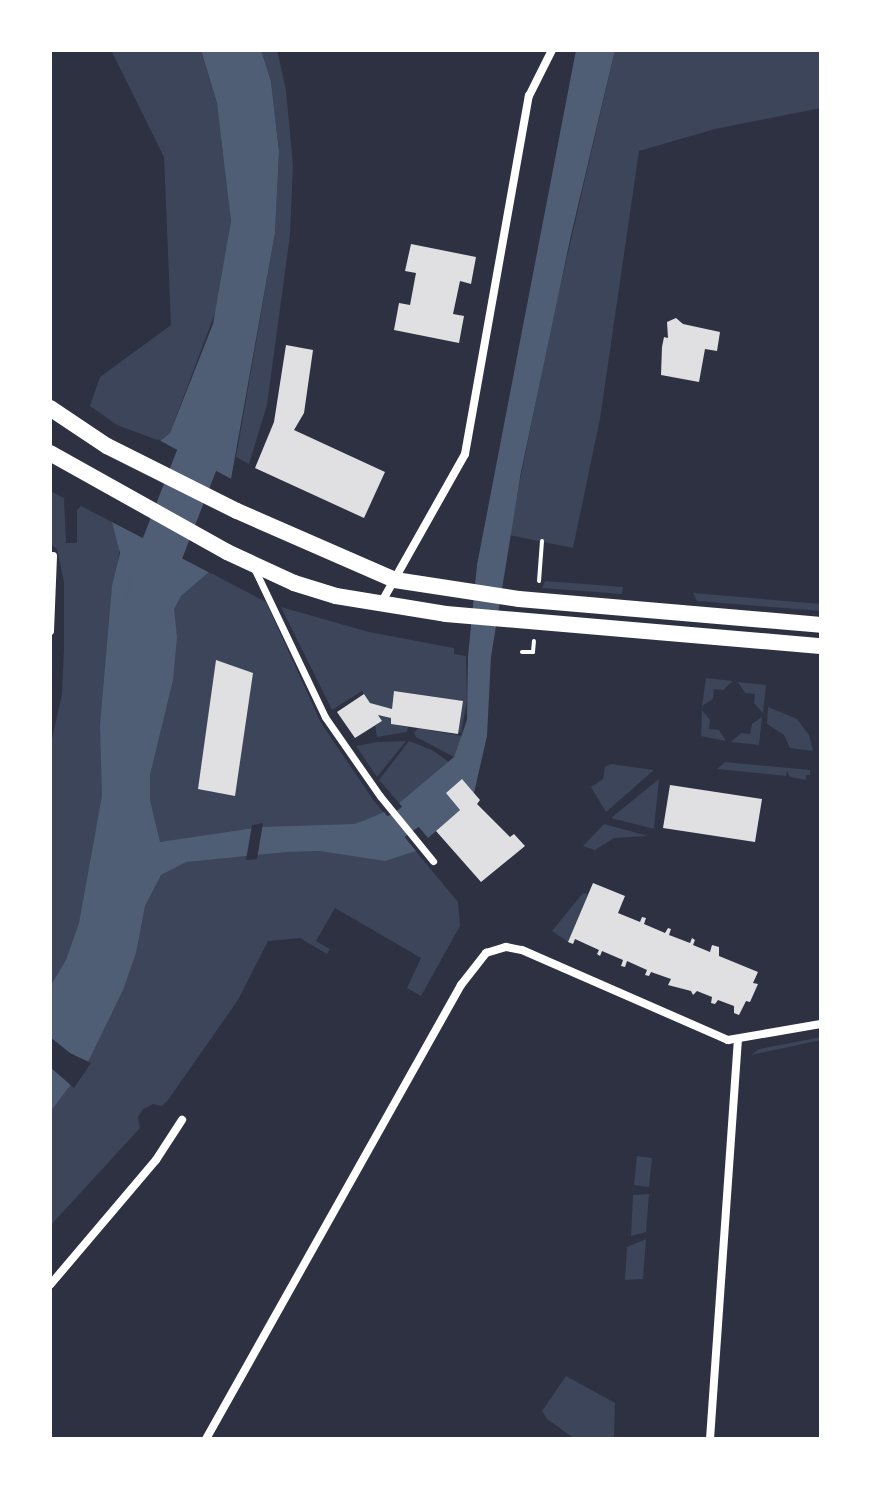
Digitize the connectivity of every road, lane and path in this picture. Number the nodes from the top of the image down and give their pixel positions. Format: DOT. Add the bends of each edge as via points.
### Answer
graph roads {
  1 [pos="552,50"];
  2 [pos="50,408"];
  3 [pos="50,453"];
  4 [pos="542,541"];
  5 [pos="53,556"];
  6 [pos="253,565"];
  7 [pos="395,580"];
  8 [pos="538,590"];
  9 [pos="379,606"];
  10 [pos="821,625"];
  11 [pos="50,631"];
  12 [pos="535,633"];
  13 [pos="821,646"];
  14 [pos="522,652"];
  15 [pos="433,861"];
  16 [pos="821,1024"];
  17 [pos="738,1040"];
  18 [pos="182,1120"];
  19 [pos="50,1285"];
  20 [pos="206,1439"];
  21 [pos="710,1439"];
  1 -- 7 [label="street" via="529,96 465,454"];
  2 -- 7 [label="main road" via="107,446 237,511"];
  3 -- 6 [label="main road"];
  4 -- 8 [label="path"];
  5 -- 11 [label="street"];
  6 -- 9 [label="main road" via="294,583"];
  6 -- 15 [label="street" via="325,717"];
  7 -- 9 [label="street"];
  7 -- 10 [label="main road" via="505,597"];
  9 -- 13 [label="main road"];
  12 -- 14 [label="path" via="533,652"];
  16 -- 17 [label="street"];
  17 -- 20 [label="street" via="720,1038 522,950 497,948 477,960"];
  17 -- 21 [label="street"];
  18 -- 19 [label="street" via="156,1160"];
}
